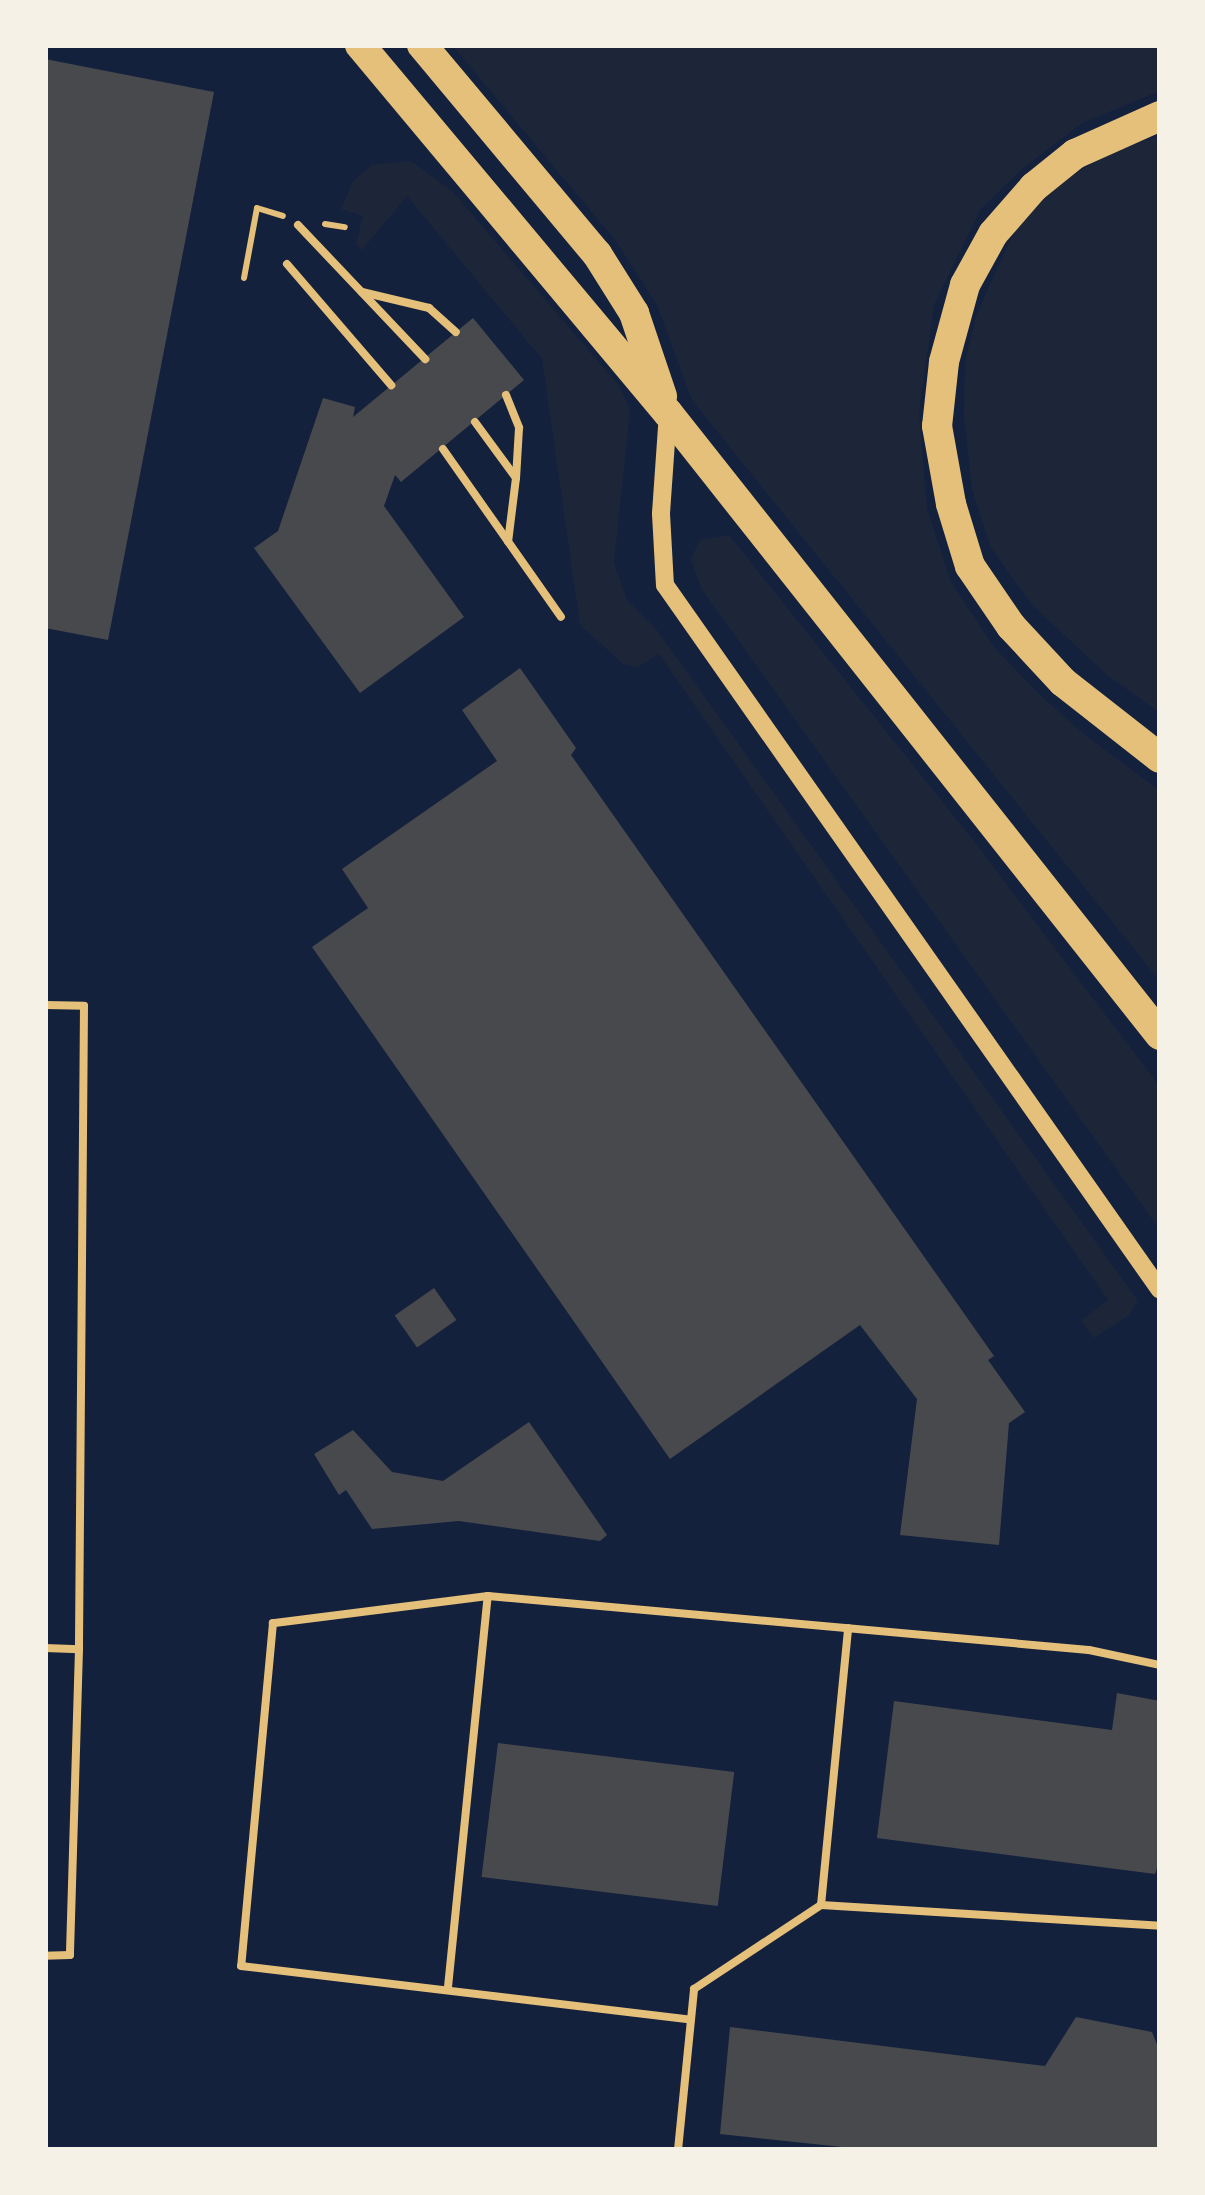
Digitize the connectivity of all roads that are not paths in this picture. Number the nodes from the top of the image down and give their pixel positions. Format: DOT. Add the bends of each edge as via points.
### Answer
graph roads {
  1 [pos="360,45"];
  2 [pos="422,45"];
  3 [pos="1160,116"];
  4 [pos="298,224"];
  5 [pos="287,264"];
  6 [pos="361,292"];
  7 [pos="456,332"];
  8 [pos="424,359"];
  9 [pos="391,385"];
  10 [pos="506,395"];
  11 [pos="668,413"];
  12 [pos="475,422"];
  13 [pos="443,449"];
  14 [pos="516,478"];
  15 [pos="508,542"];
  16 [pos="561,617"];
  17 [pos="1160,758"];
  18 [pos="45,1005"];
  19 [pos="1160,1035"];
  20 [pos="1160,1290"];
  21 [pos="488,1596"];
  22 [pos="848,1628"];
  23 [pos="45,1648"];
  24 [pos="79,1649"];
  25 [pos="1160,1665"];
  26 [pos="821,1905"];
  27 [pos="1160,1926"];
  28 [pos="45,1956"];
  29 [pos="448,1988"];
  30 [pos="691,2020"];
  31 [pos="678,2150"];
  1 -- 11 [label="highway"];
  2 -- 11 [label="highway" via="597,254 634,314"];
  3 -- 17 [label="highway" via="1075,154 992,234 965,285 944,362 938,426 950,504 970,566 1011,626 1063,682"];
  4 -- 6 [label="lane"];
  5 -- 9 [label="lane"];
  6 -- 7 [label="lane" via="428,308"];
  6 -- 8 [label="lane"];
  10 -- 14 [label="lane" via="519,428"];
  11 -- 19 [label="highway"];
  11 -- 20 [label="street" via="661,514 665,585"];
  12 -- 14 [label="lane"];
  13 -- 15 [label="lane"];
  14 -- 15 [label="lane"];
  15 -- 16 [label="lane"];
  18 -- 24 [label="lane" via="84,1006"];
  21 -- 22 [label="lane"];
  21 -- 29 [label="lane"];
  21 -- 29 [label="lane" via="274,1623 241,1966"];
  22 -- 25 [label="lane" via="1089,1650"];
  22 -- 26 [label="lane"];
  23 -- 24 [label="lane"];
  24 -- 28 [label="lane" via="70,1955"];
  26 -- 27 [label="lane"];
  26 -- 30 [label="lane" via="694,1989"];
  29 -- 30 [label="lane"];
  30 -- 31 [label="lane"];
}
